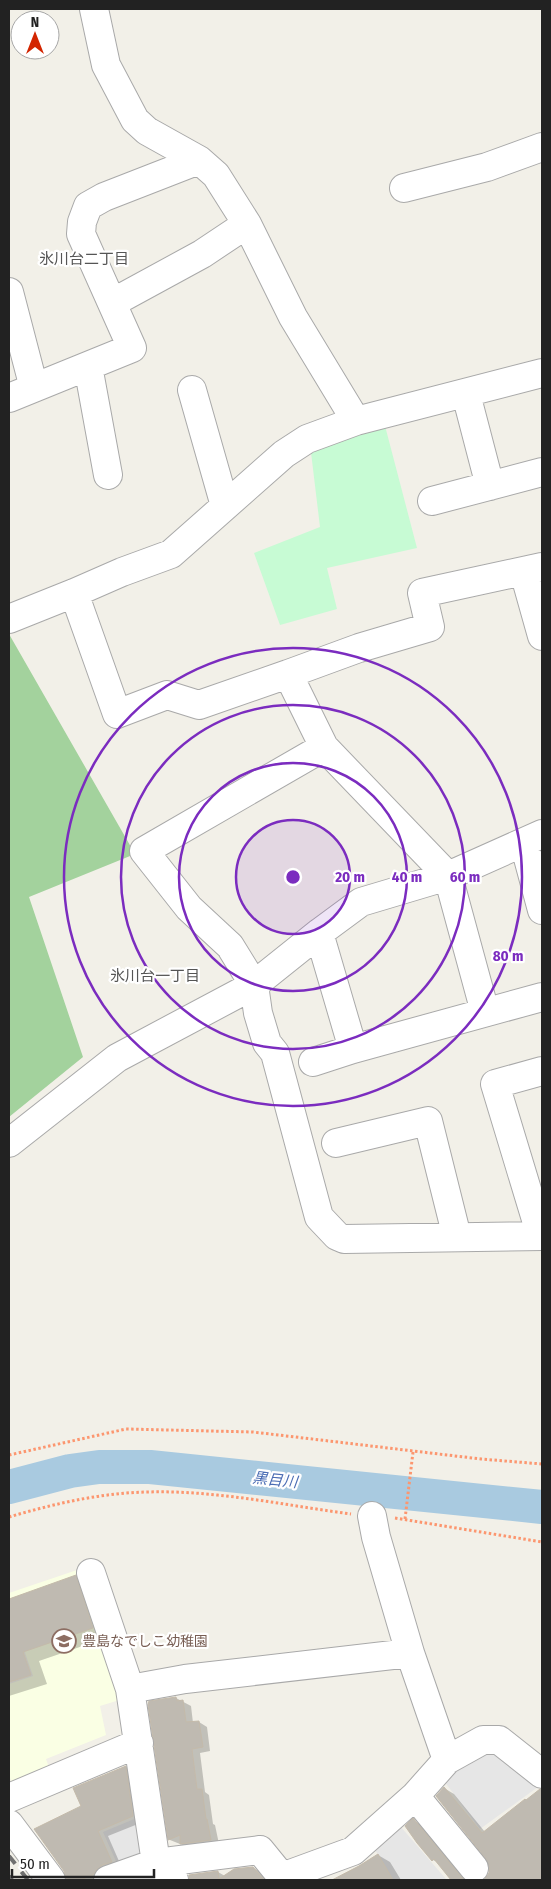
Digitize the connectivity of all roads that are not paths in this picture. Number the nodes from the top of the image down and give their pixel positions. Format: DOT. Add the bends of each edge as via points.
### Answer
graph roads {
  1 [pos="94,9"];
  2 [pos="542,147"];
  3 [pos="199,160"];
  4 [pos="404,188"];
  5 [pos="247,224"];
  6 [pos="9,292"];
  7 [pos="112,302"];
  8 [pos="88,366"];
  9 [pos="542,373"];
  10 [pos="34,388"];
  11 [pos="192,390"];
  12 [pos="466,394"];
  13 [pos="9,398"];
  14 [pos="356,421"];
  15 [pos="542,472"];
  16 [pos="108,475"];
  17 [pos="490,486"];
  18 [pos="432,501"];
  19 [pos="225,506"];
  20 [pos="533,570"];
  21 [pos="74,594"];
  22 [pos="9,619"];
  23 [pos="542,636"];
  24 [pos="288,674"];
  25 [pos="324,747"];
  26 [pos="533,838"];
  27 [pos="448,876"];
  28 [pos="542,910"];
  29 [pos="318,933"];
  30 [pos="254,985"];
  31 [pos="542,998"];
  32 [pos="485,1012"];
  33 [pos="354,1048"];
  34 [pos="313,1062"];
  35 [pos="542,1071"];
  36 [pos="9,1143"];
  37 [pos="336,1143"];
  38 [pos="542,1236"];
  39 [pos="457,1237"];
  40 [pos="372,1516"];
  41 [pos="91,1573"];
  42 [pos="410,1653"];
  43 [pos="130,1689"];
  44 [pos="139,1744"];
  45 [pos="447,1760"];
  46 [pos="542,1774"];
  47 [pos="415,1796"];
  48 [pos="9,1798"];
  49 [pos="9,1824"];
  50 [pos="474,1868"];
  51 [pos="165,1872"];
  52 [pos="51,1880"];
  53 [pos="108,1880"];
  1 -- 3 [label="street" via="106,66 136,120 147,131"];
  2 -- 4 [label="street" via="487,167"];
  3 -- 5 [label="street" via="216,175"];
  3 -- 7 [label="street" via="88,206 81,234"];
  5 -- 7 [label="street" via="202,254"];
  5 -- 14 [label="street" via="293,317"];
  6 -- 10 [label="street"];
  7 -- 8 [label="street" via="132,348"];
  8 -- 10 [label="street"];
  8 -- 16 [label="street"];
  9 -- 12 [label="street"];
  10 -- 13 [label="street"];
  11 -- 19 [label="street"];
  12 -- 14 [label="street"];
  12 -- 17 [label="street"];
  14 -- 19 [label="street" via="307,439 284,454"];
  15 -- 17 [label="street"];
  17 -- 18 [label="street"];
  19 -- 21 [label="street" via="171,554"];
  20 -- 23 [label="street"];
  20 -- 24 [label="street" via="422,594 430,626"];
  21 -- 22 [label="street"];
  21 -- 24 [label="street" via="117,714 167,695 199,705"];
  24 -- 25 [label="street"];
  25 -- 27 [label="street"];
  25 -- 30 [label="street" via="144,850 189,908 230,946"];
  26 -- 27 [label="street"];
  26 -- 28 [label="street"];
  27 -- 29 [label="street" via="362,902"];
  27 -- 32 [label="street"];
  29 -- 30 [label="street"];
  29 -- 33 [label="street"];
  30 -- 36 [label="street" via="117,1058"];
  30 -- 39 [label="street" via="258,1013 267,1043 275,1053 319,1217 344,1239"];
  31 -- 32 [label="street"];
  32 -- 33 [label="street"];
  33 -- 34 [label="street"];
  35 -- 38 [label="street" via="496,1084"];
  37 -- 39 [label="street" via="428,1121"];
  38 -- 39 [label="street"];
  40 -- 42 [label="street"];
  41 -- 43 [label="street"];
  42 -- 43 [label="street" via="185,1679"];
  42 -- 45 [label="street"];
  43 -- 44 [label="street"];
  44 -- 48 [label="street"];
  44 -- 51 [label="street"];
  45 -- 46 [label="street" via="482,1740 499,1740"];
  45 -- 47 [label="street"];
  47 -- 50 [label="street"];
  47 -- 51 [label="street" via="354,1851 282,1877 260,1850"];
  49 -- 52 [label="street"];
  51 -- 53 [label="street"];
}
